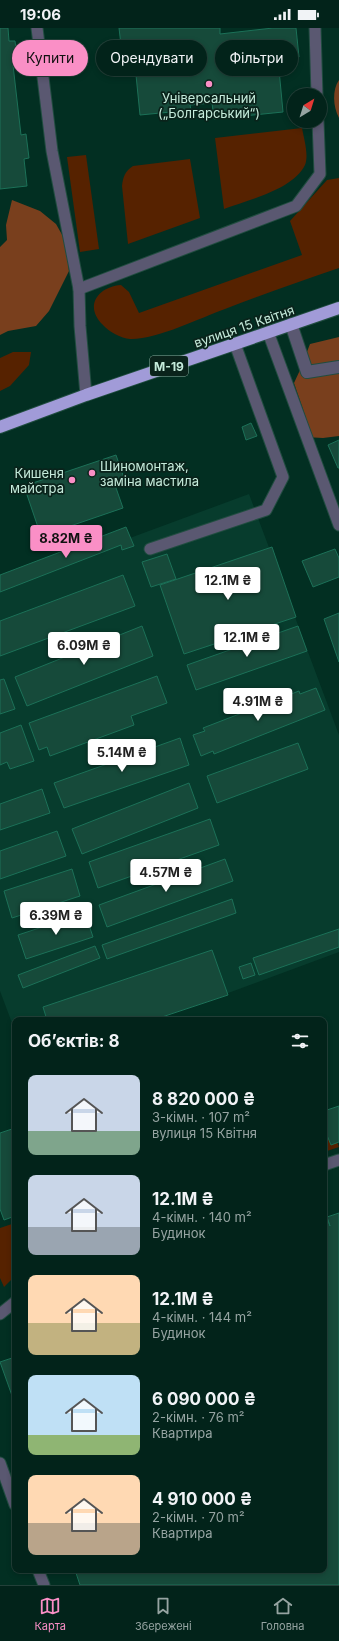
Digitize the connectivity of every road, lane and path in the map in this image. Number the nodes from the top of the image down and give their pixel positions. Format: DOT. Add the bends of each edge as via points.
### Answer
graph roads {
  1 [pos="37,28"];
  2 [pos="315,28"];
  3 [pos="317,88"];
  4 [pos="318,128"];
  5 [pos="79,289"];
  6 [pos="339,308"];
  7 [pos="291,324"];
  8 [pos="268,332"];
  9 [pos="235,344"];
  10 [pos="339,367"];
  11 [pos="86,395"];
  12 [pos="0,427"];
  13 [pos="339,525"];
  14 [pos="150,549"];
  15 [pos="339,1160"];
  16 [pos="327,1164"];
  17 [pos="12,1304"];
  18 [pos="0,1314"];
  19 [pos="0,1462"];
  20 [pos="12,1496"];
  21 [pos="39,1573"];
  22 [pos="44,1585"];
  1 -- 5 [label="lane" via="52,151"];
  2 -- 3 [label="lane"];
  4 -- 5 [label="lane" via="320,174 296,206"];
  5 -- 11 [label="lane"];
  6 -- 7 [label="highway, вулиця 15 Квітня / М-19"];
  7 -- 8 [label="highway, вулиця 15 Квітня / М-19"];
  7 -- 10 [label="street" via="307,372"];
  8 -- 9 [label="highway, вулиця 15 Квітня / М-19"];
  8 -- 13 [label="lane"];
  9 -- 11 [label="highway, вулиця 15 Квітня / М-19"];
  9 -- 14 [label="lane" via="283,477 266,510"];
  11 -- 12 [label="highway, вулиця 15 Квітня / М-19"];
  15 -- 16 [label="lane"];
  17 -- 18 [label="lane"];
  19 -- 20 [label="lane"];
  21 -- 22 [label="lane"];
}
